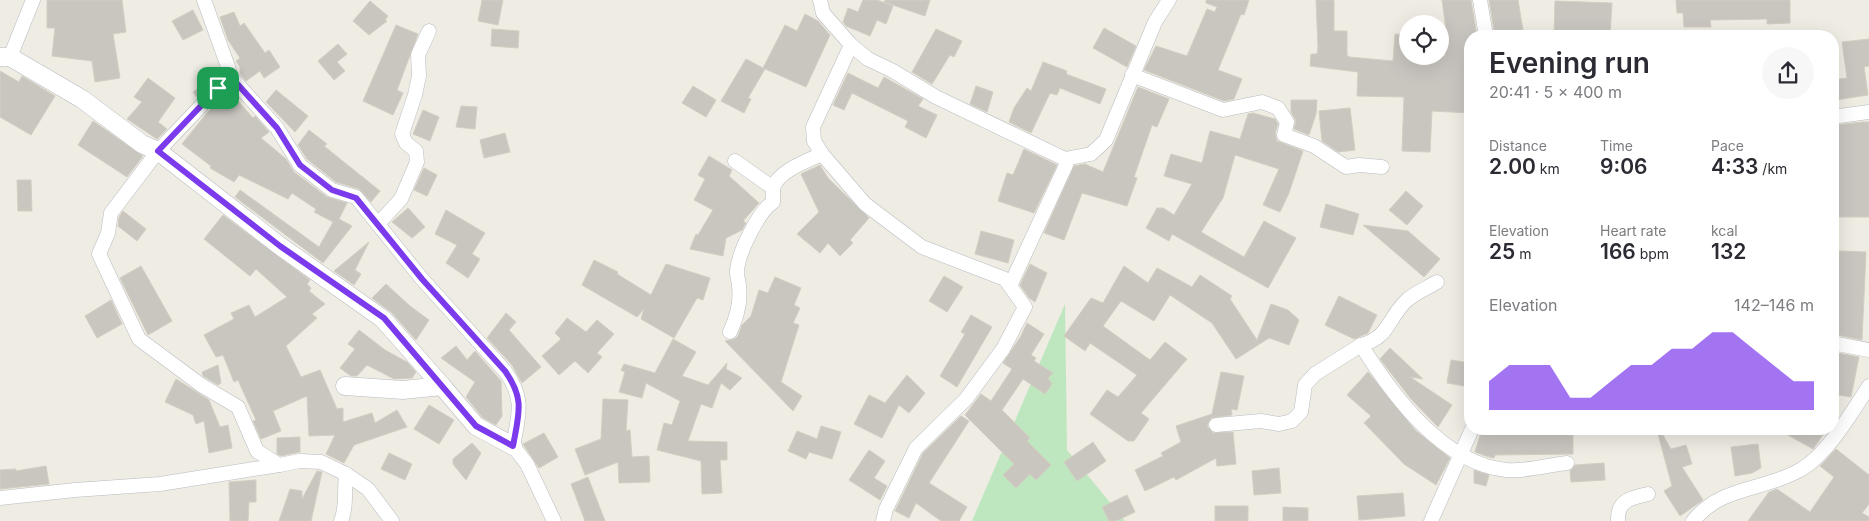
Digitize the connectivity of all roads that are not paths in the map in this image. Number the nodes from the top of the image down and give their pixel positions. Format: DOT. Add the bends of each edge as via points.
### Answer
graph roads {
  1 [pos="33,0"];
  2 [pos="204,0"];
  3 [pos="820,0"];
  4 [pos="1170,0"];
  5 [pos="1480,0"];
  6 [pos="1485,30"];
  7 [pos="429,32"];
  8 [pos="851,45"];
  9 [pos="5,57"];
  10 [pos="1132,75"];
  11 [pos="232,78"];
  12 [pos="1869,112"];
  13 [pos="1839,115"];
  14 [pos="158,151"];
  15 [pos="822,154"];
  16 [pos="1065,159"];
  17 [pos="735,161"];
  18 [pos="1382,168"];
  19 [pos="773,188"];
  20 [pos="378,224"];
  21 [pos="1437,282"];
  22 [pos="1010,286"];
  23 [pos="730,332"];
  24 [pos="1839,344"];
  25 [pos="1361,345"];
  26 [pos="1869,350"];
  27 [pos="345,386"];
  28 [pos="442,386"];
  29 [pos="1869,386"];
  30 [pos="1216,425"];
  31 [pos="1839,428"];
  32 [pos="1469,435"];
  33 [pos="1833,435"];
  34 [pos="513,446"];
  35 [pos="1460,456"];
  36 [pos="1567,463"];
  37 [pos="278,466"];
  38 [pos="346,474"];
  39 [pos="1648,494"];
  40 [pos="0,498"];
  41 [pos="341,521"];
  42 [pos="392,521"];
  43 [pos="554,521"];
  44 [pos="883,521"];
  45 [pos="1431,521"];
  46 [pos="1618,521"];
  47 [pos="1693,521"];
  1 -- 9 [label="street"];
  2 -- 11 [label="street"];
  3 -- 8 [label="street" via="823,13"];
  4 -- 10 [label="street" via="1155,22"];
  5 -- 6 [label="street"];
  7 -- 20 [label="street" via="418,55 419,76 402,134 406,143 416,151 417,162 401,200"];
  8 -- 15 [label="street" via="813,127 814,141"];
  8 -- 16 [label="street" via="868,59 936,97"];
  9 -- 14 [label="street" via="82,99 142,144"];
  10 -- 16 [label="street" via="1106,140 1091,154"];
  10 -- 18 [label="street" via="1223,110 1262,102 1278,108 1287,122 1284,135 1314,146 1346,168"];
  11 -- 14 [label="street" via="218,88"];
  11 -- 20 [label="street" via="277,128 300,165 332,190 356,198"];
  12 -- 13 [label="street"];
  14 -- 28 [label="street" via="280,246 384,318"];
  14 -- 37 [label="street" via="110,213 108,233 99,254 139,339 201,385 238,407 257,451"];
  15 -- 19 [label="street" via="775,181"];
  15 -- 22 [label="street" via="865,204 922,247 1005,279"];
  16 -- 22 [label="street" via="1066,165"];
  17 -- 19 [label="street"];
  19 -- 23 [label="street" via="773,202 758,220 741,256 737,271 740,288 737,309"];
  20 -- 34 [label="street" via="516,387 520,410"];
  21 -- 25 [label="street" via="1408,299 1396,311 1382,336"];
  22 -- 44 [label="street" via="1025,307 1003,349 966,399 916,448"];
  24 -- 26 [label="street"];
  25 -- 30 [label="street" via="1315,374 1305,385 1301,412 1292,421 1279,424 1261,420"];
  25 -- 35 [label="street" via="1386,385 1405,407"];
  27 -- 28 [label="street" via="403,390"];
  28 -- 34 [label="street" via="476,426"];
  29 -- 31 [label="street"];
  32 -- 35 [label="street"];
  33 -- 47 [label="street" via="1810,463 1798,472 1726,495 1700,512"];
  34 -- 43 [label="street" via="527,464"];
  35 -- 36 [label="street" via="1482,466 1509,471"];
  35 -- 45 [label="street"];
  37 -- 38 [label="street" via="300,461 321,462"];
  37 -- 40 [label="street" via="160,484"];
  38 -- 41 [label="street" via="343,494 346,510"];
  38 -- 42 [label="street" via="368,489"];
  39 -- 46 [label="street" via="1625,500 1618,510"];
}
